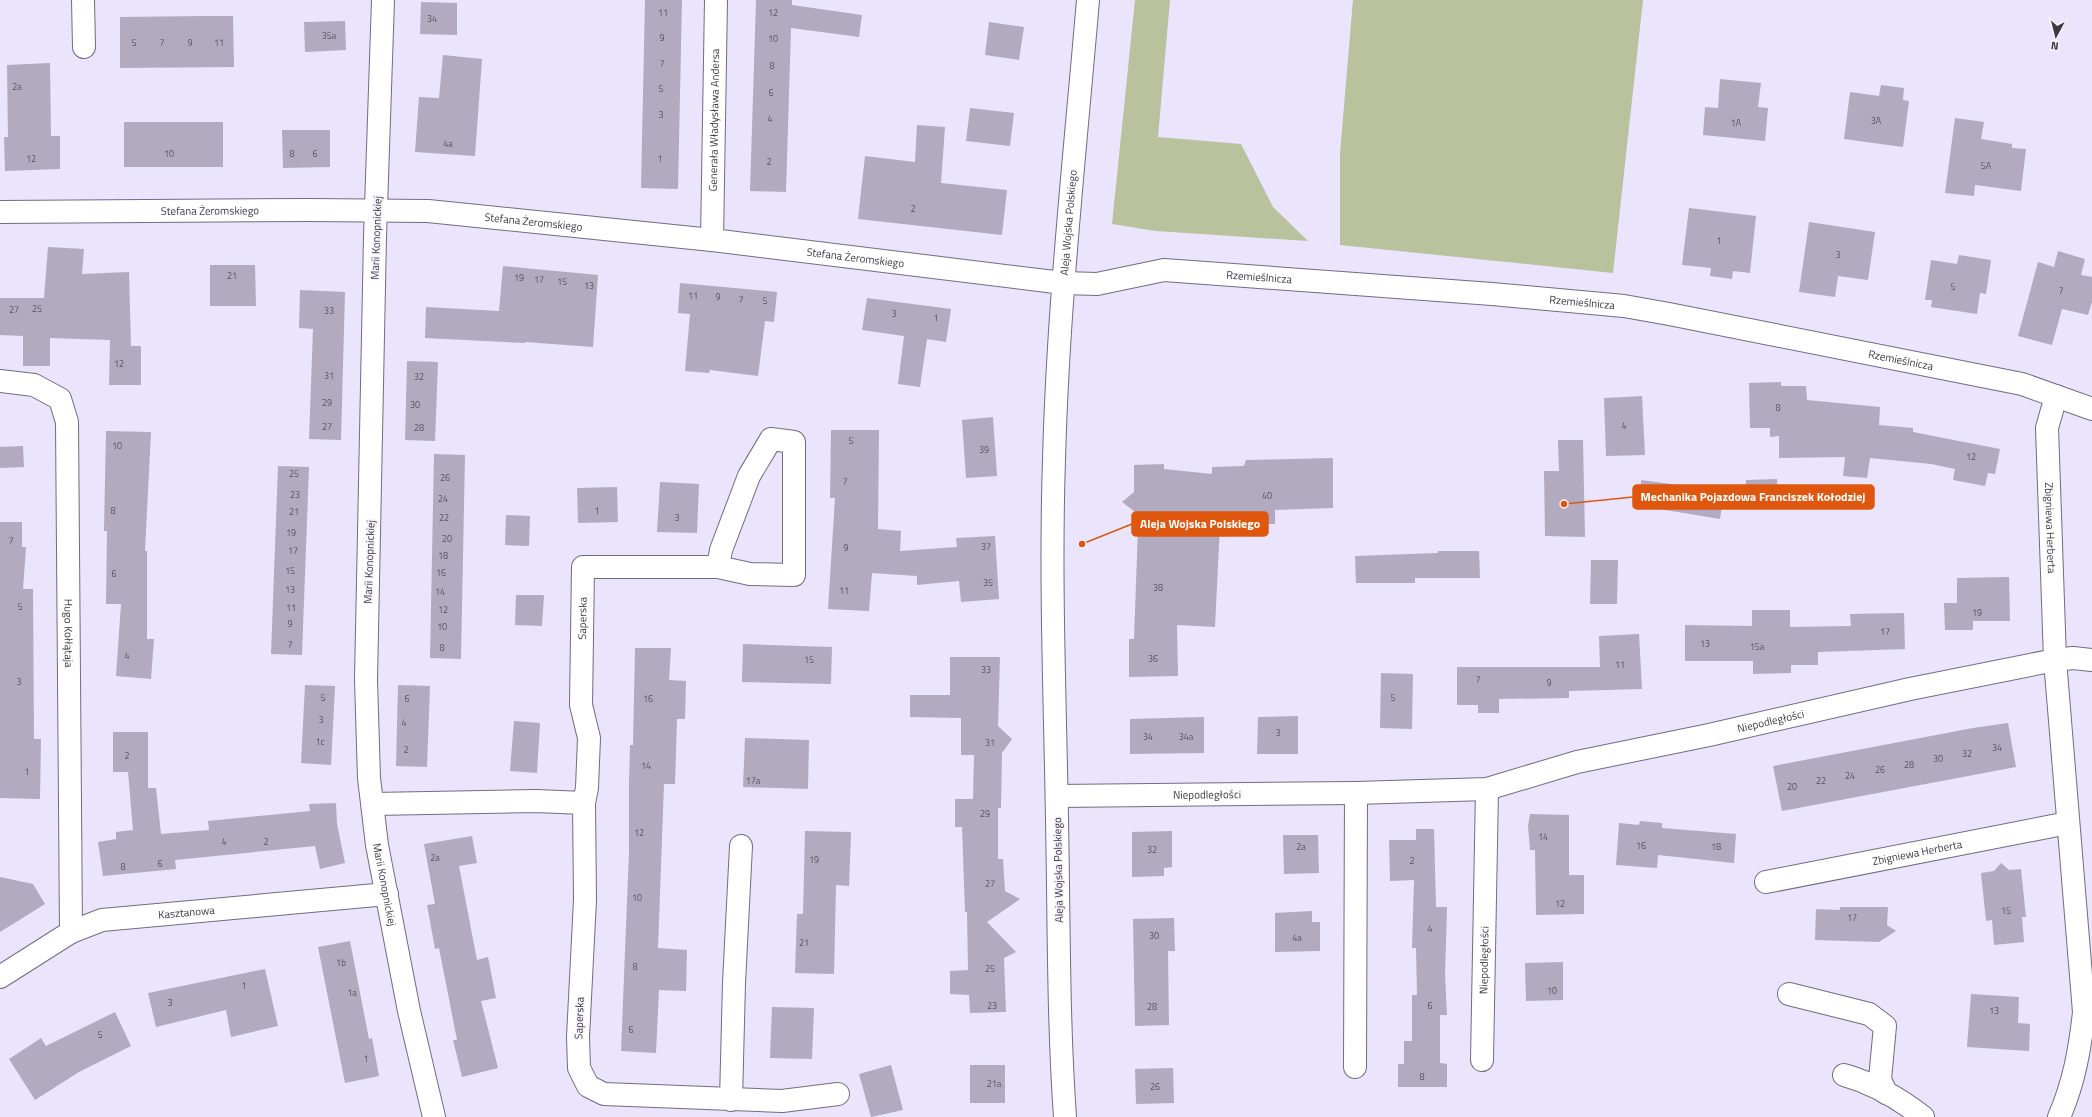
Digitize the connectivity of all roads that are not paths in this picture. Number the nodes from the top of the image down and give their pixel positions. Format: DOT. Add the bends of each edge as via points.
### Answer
graph roads {
  1 [pos="82,0"];
  2 [pos="383,0"];
  3 [pos="716,0"];
  4 [pos="1088,0"];
  5 [pos="84,48"];
  6 [pos="376,211"];
  7 [pos="0,212"];
  8 [pos="712,240"];
  9 [pos="1063,283"];
  10 [pos="0,381"];
  11 [pos="2056,396"];
  12 [pos="2092,409"];
  13 [pos="718,567"];
  14 [pos="2055,660"];
  15 [pos="2092,660"];
  16 [pos="1487,789"];
  17 [pos="1356,793"];
  18 [pos="1057,796"];
  19 [pos="584,803"];
  20 [pos="372,804"];
  21 [pos="2068,823"];
  22 [pos="741,846"];
  23 [pos="1766,882"];
  24 [pos="387,894"];
  25 [pos="70,932"];
  26 [pos="0,977"];
  27 [pos="1789,994"];
  28 [pos="1482,1060"];
  29 [pos="1355,1067"];
  30 [pos="1844,1075"];
  31 [pos="1886,1093"];
  32 [pos="838,1094"];
  33 [pos="731,1100"];
  34 [pos="434,1117"];
  35 [pos="1065,1117"];
  36 [pos="1923,1117"];
  37 [pos="2059,1117"];
  1 -- 5 [label="street"];
  2 -- 6 [label="street, Marii Konopnickiej"];
  3 -- 8 [label="street, Generała Władysława Andersa"];
  4 -- 9 [label="street, Aleja Wojska Polskiego"];
  6 -- 7 [label="street, Stefana Żeromskiego"];
  6 -- 8 [label="street, Stefana Żeromskiego" via="428,211"];
  6 -- 20 [label="street, Marii Konopnickiej" via="366,680"];
  8 -- 9 [label="street, Stefana Żeromskiego"];
  9 -- 11 [label="street, Rzemieślnicza" via="1097,284 1164,270 1446,290 1624,306 2022,384"];
  9 -- 18 [label="street, Aleja Wojska Polskiego" via="1054,460 1052,606"];
  10 -- 25 [label="street, Hugo Kołłątaja" via="34,385 60,399 67,422"];
  11 -- 12 [label="street, Rzemieślnicza"];
  11 -- 14 [label="street, Zbigniewa Herberta" via="2047,428"];
  13 -- 13 [label="street, Saperska" via="721,550 749,476 771,439 794,442 794,575 750,574"];
  13 -- 19 [label="street, Saperska" via="583,567 581,706 589,738"];
  14 -- 15 [label="street"];
  14 -- 16 [label="street, Niepodległości" via="1578,762"];
  14 -- 21 [label="street, Zbigniewa Herberta"];
  16 -- 17 [label="street, Niepodległości"];
  16 -- 28 [label="street, Niepodległości"];
  17 -- 18 [label="street, Niepodległości"];
  17 -- 29 [label="street"];
  18 -- 35 [label="street, Aleja Wojska Polskiego" via="1059,1009"];
  19 -- 20 [label="street" via="521,801"];
  19 -- 33 [label="street, Saperska" via="585,900 578,1068 588,1086 604,1094"];
  20 -- 24 [label="street, Marii Konopnickiej"];
  21 -- 23 [label="street, Zbigniewa Herberta"];
  21 -- 37 [label="street, Zbigniewa Herberta" via="2084,1012 2076,1066"];
  22 -- 33 [label="street"];
  24 -- 25 [label="street, Kasztanowa" via="128,916 102,920"];
  24 -- 34 [label="street, Marii Konopnickiej"];
  25 -- 26 [label="street, Kasztanowa"];
  27 -- 31 [label="street" via="1869,1014 1886,1026 1880,1079"];
  30 -- 31 [label="street"];
  31 -- 36 [label="street"];
  32 -- 33 [label="street, Saperska" via="782,1101"];
}
